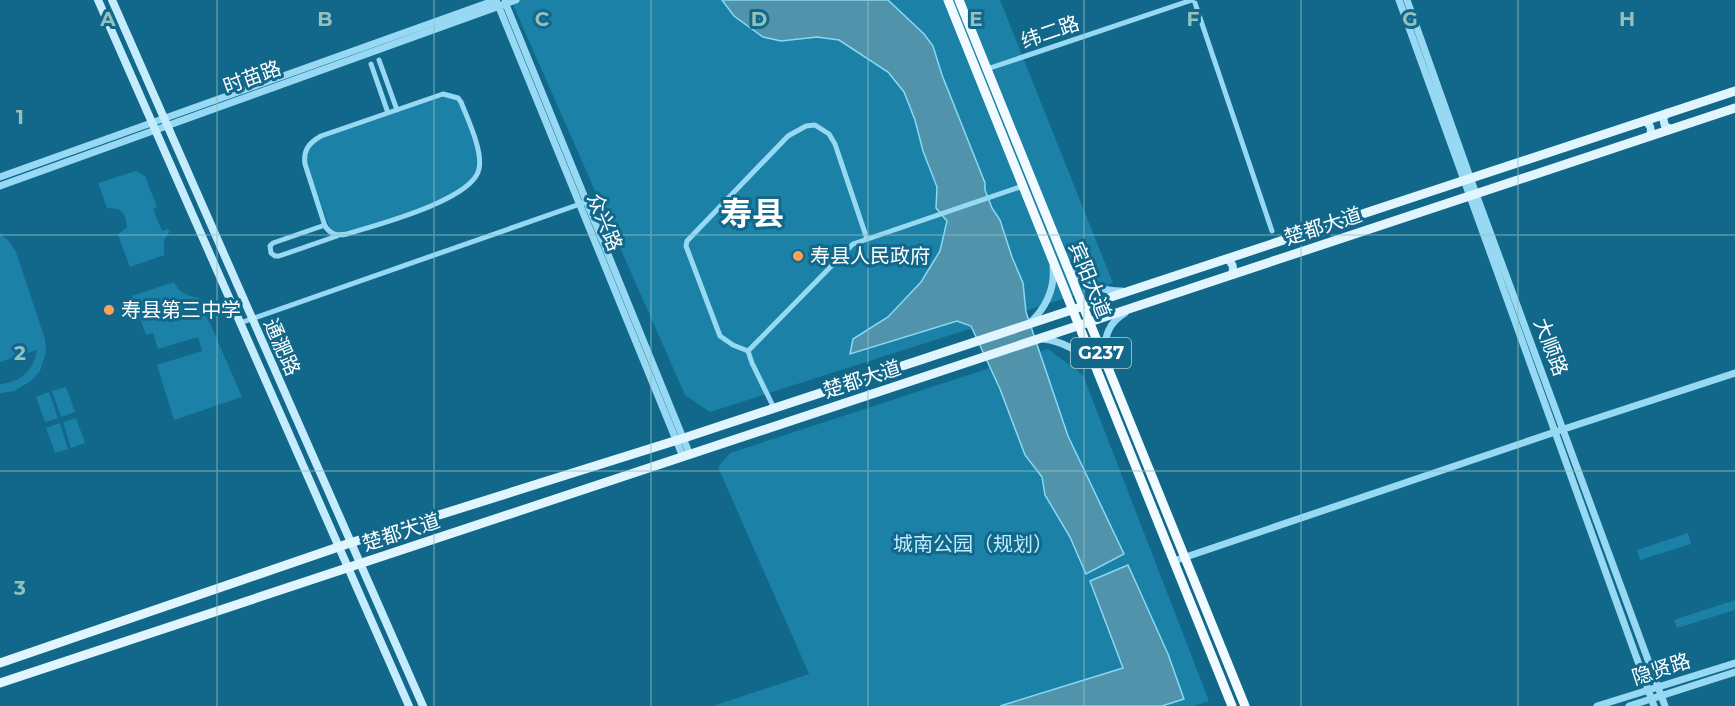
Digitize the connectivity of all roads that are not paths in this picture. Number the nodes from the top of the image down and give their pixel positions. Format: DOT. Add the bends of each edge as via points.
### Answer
graph roads {
  1 [pos="98,0"];
  2 [pos="112,0"];
  3 [pos="516,0"];
  4 [pos="948,0"];
  5 [pos="959,0"];
  6 [pos="1398,0"];
  7 [pos="1407,0"];
  8 [pos="1193,1"];
  9 [pos="501,3"];
  10 [pos="380,60"];
  11 [pos="371,64"];
  12 [pos="987,69"];
  13 [pos="1735,91"];
  14 [pos="1735,108"];
  15 [pos="397,110"];
  16 [pos="388,113"];
  17 [pos="1667,113"];
  18 [pos="1645,121"];
  19 [pos="165,122"];
  20 [pos="153,126"];
  21 [pos="1671,129"];
  22 [pos="1650,136"];
  23 [pos="0,177"];
  24 [pos="1470,179"];
  25 [pos="0,186"];
  26 [pos="1023,186"];
  27 [pos="1476,194"];
  28 [pos="583,203"];
  29 [pos="325,225"];
  30 [pos="1272,231"];
  31 [pos="338,236"];
  32 [pos="867,239"];
  33 [pos="1271,244"];
  34 [pos="1057,258"];
  35 [pos="1227,259"];
  36 [pos="1276,260"];
  37 [pos="1232,275"];
  38 [pos="1127,291"];
  39 [pos="1077,307"];
  40 [pos="1135,307"];
  41 [pos="251,319"];
  42 [pos="1029,322"];
  43 [pos="240,323"];
  44 [pos="1084,324"];
  45 [pos="1039,339"];
  46 [pos="748,351"];
  47 [pos="1103,370"];
  48 [pos="1735,373"];
  49 [pos="774,408"];
  50 [pos="1564,429"];
  51 [pos="1555,432"];
  52 [pos="684,438"];
  53 [pos="686,456"];
  54 [pos="350,543"];
  55 [pos="338,547"];
  56 [pos="1179,559"];
  57 [pos="360,564"];
  58 [pos="348,568"];
  59 [pos="0,663"];
  60 [pos="1735,663"];
  61 [pos="1735,672"];
  62 [pos="0,683"];
  63 [pos="1659,687"];
  64 [pos="1648,690"];
  65 [pos="1662,696"];
  66 [pos="1653,703"];
  67 [pos="409,706"];
  68 [pos="423,706"];
  69 [pos="1232,706"];
  70 [pos="1245,706"];
  71 [pos="1597,706"];
  72 [pos="1629,706"];
  73 [pos="1665,706"];
  1 -- 20 [label="main road, 通淝路"];
  2 -- 19 [label="main road, 通淝路"];
  3 -- 9 [label="street, 时苗路"];
  4 -- 26 [label="highway, 宾阳大道 / G237"];
  5 -- 12 [label="highway, 宾阳大道 / G237"];
  6 -- 51 [label="street, 大顺路"];
  7 -- 24 [label="street, 大顺路"];
  8 -- 12 [label="street, 纬二路"];
  8 -- 30 [label="street"];
  9 -- 19 [label="street, 时苗路"];
  9 -- 28 [label="street, 众兴路"];
  10 -- 15 [label="street"];
  11 -- 16 [label="street"];
  12 -- 34 [label="highway, 宾阳大道 / G237"];
  13 -- 17 [label="main road, 楚都大道"];
  14 -- 21 [label="main road, 楚都大道"];
  15 -- 16 [label="street"];
  15 -- 31 [label="street" via="443,94 458,98 477,147 480,168 473,183 458,194 412,213"];
  16 -- 29 [label="street" via="321,136 306,148 305,164"];
  17 -- 18 [label="main road, 楚都大道"];
  17 -- 21 [label="main road" via="1663,118 1665,126"];
  18 -- 22 [label="main road"];
  18 -- 24 [label="main road, 楚都大道"];
  19 -- 20 [label="street, 时苗路"];
  19 -- 41 [label="main road, 通淝路"];
  20 -- 23 [label="street, 时苗路"];
  20 -- 25 [label="street, 时苗路"];
  20 -- 43 [label="main road, 通淝路"];
  21 -- 22 [label="main road, 楚都大道"];
  22 -- 27 [label="main road, 楚都大道"];
  24 -- 27 [label="street, 大顺路"];
  24 -- 33 [label="main road, 楚都大道"];
  26 -- 32 [label="street"];
  26 -- 34 [label="highway, 宾阳大道 / G237"];
  27 -- 36 [label="main road, 楚都大道"];
  27 -- 50 [label="street, 大顺路"];
  28 -- 41 [label="street"];
  28 -- 52 [label="street, 众兴路"];
  28 -- 53 [label="street, 众兴路"];
  29 -- 31 [label="street"];
  29 -- 31 [label="street" via="275,242 270,246 271,253 279,256"];
  32 -- 46 [label="street" via="853,244"];
  32 -- 46 [label="street" via="829,134 815,125 788,136 686,246 720,336"];
  33 -- 35 [label="main road, 楚都大道"];
  33 -- 36 [label="main road" via="1270,256"];
  34 -- 38 [label="street" via="1087,283"];
  34 -- 39 [label="highway, 宾阳大道 / G237"];
  34 -- 42 [label="street" via="1053,285 1042,308"];
  35 -- 37 [label="main road" via="1234,268"];
  35 -- 38 [label="main road, 楚都大道"];
  36 -- 37 [label="main road, 楚都大道"];
  37 -- 40 [label="main road, 楚都大道"];
  38 -- 39 [label="main road, 楚都大道"];
  39 -- 42 [label="main road, 楚都大道"];
  39 -- 44 [label="highway, 宾阳大道 / G237"];
  40 -- 44 [label="main road, 楚都大道"];
  40 -- 47 [label="street" via="1109,328"];
  41 -- 43 [label="street"];
  41 -- 54 [label="main road, 通淝路"];
  42 -- 49 [label="main road, 楚都大道"];
  43 -- 55 [label="main road, 通淝路"];
  44 -- 45 [label="main road, 楚都大道"];
  44 -- 47 [label="highway, 宾阳大道 / G237"];
  45 -- 47 [label="street" via="1071,347"];
  45 -- 53 [label="main road, 楚都大道"];
  46 -- 49 [label="street"];
  47 -- 56 [label="highway, 宾阳大道 / G237"];
  48 -- 50 [label="street"];
  49 -- 52 [label="main road, 楚都大道"];
  50 -- 51 [label="street"];
  50 -- 63 [label="street, 大顺路"];
  51 -- 56 [label="street"];
  51 -- 64 [label="street, 大顺路"];
  52 -- 53 [label="street, 众兴路"];
  52 -- 54 [label="main road, 楚都大道"];
  53 -- 57 [label="main road, 楚都大道"];
  54 -- 55 [label="main road, 楚都大道"];
  54 -- 57 [label="main road, 通淝路"];
  55 -- 58 [label="main road, 通淝路"];
  55 -- 59 [label="main road, 楚都大道"];
  56 -- 69 [label="highway, 宾阳大道 / G237"];
  56 -- 70 [label="highway, 宾阳大道 / G237"];
  57 -- 58 [label="main road, 楚都大道"];
  57 -- 68 [label="main road, 通淝路"];
  58 -- 62 [label="main road, 楚都大道"];
  58 -- 67 [label="main road, 通淝路"];
  60 -- 63 [label="street, 隐贤路"];
  61 -- 65 [label="street, 隐贤路"];
  63 -- 64 [label="street, 隐贤路"];
  63 -- 65 [label="street, 大顺路"];
  64 -- 66 [label="street, 大顺路"];
  64 -- 71 [label="street, 隐贤路"];
  65 -- 66 [label="street, 隐贤路"];
  65 -- 73 [label="street, 大顺路"];
  66 -- 72 [label="street, 隐贤路"];
}
